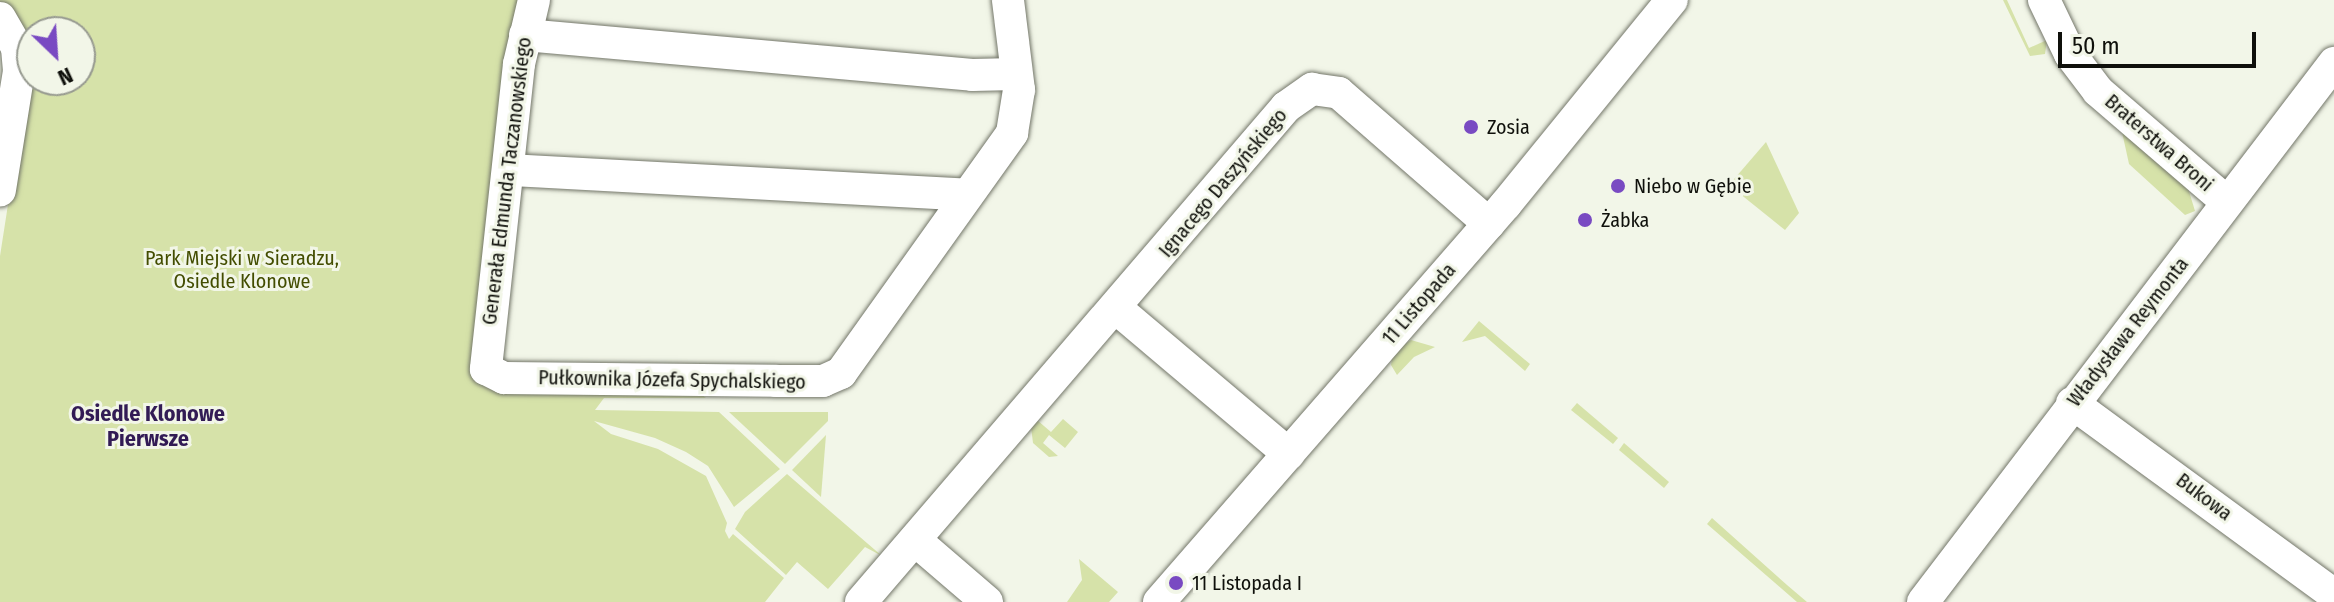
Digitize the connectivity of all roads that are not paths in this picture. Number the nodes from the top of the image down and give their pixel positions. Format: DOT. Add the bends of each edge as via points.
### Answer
graph roads {
  1 [pos="534,0"];
  2 [pos="1008,0"];
  3 [pos="2044,0"];
  4 [pos="1669,1"];
  5 [pos="0,18"];
  6 [pos="525,35"];
  7 [pos="2334,63"];
  8 [pos="1016,74"];
  9 [pos="510,170"];
  10 [pos="0,190"];
  11 [pos="966,195"];
  12 [pos="2227,202"];
  13 [pos="1489,224"];
  14 [pos="1116,308"];
  15 [pos="484,362"];
  16 [pos="2072,403"];
  17 [pos="1289,454"];
  18 [pos="915,540"];
  19 [pos="2334,595"];
  20 [pos="861,602"];
  21 [pos="987,602"];
  22 [pos="1159,602"];
  23 [pos="1923,602"];
  1 -- 6 [label="street, Generała Edmunda Taczanowskiego"];
  2 -- 8 [label="street, Pułkownika Józefa Spychalskiego"];
  3 -- 12 [label="street, Braterstwa Broni" via="2070,54 2098,91"];
  4 -- 13 [label="street, 11 Listopada"];
  5 -- 10 [label="street" via="17,48 19,71"];
  6 -- 8 [label="street" via="972,75"];
  6 -- 9 [label="street, Generała Edmunda Taczanowskiego"];
  7 -- 12 [label="street, Władysława Reymonta"];
  8 -- 11 [label="street, Pułkownika Józefa Spychalskiego" via="1018,104 1012,133"];
  9 -- 11 [label="street"];
  9 -- 15 [label="street, Generała Edmunda Taczanowskiego"];
  11 -- 15 [label="street, Pułkownika Józefa Spychalskiego" via="846,367 828,380 504,378 489,373"];
  12 -- 16 [label="street, Władysława Reymonta"];
  13 -- 14 [label="street, Ignacego Daszyńskiego" via="1339,93 1312,89 1286,107"];
  13 -- 17 [label="street, 11 Listopada"];
  14 -- 17 [label="street"];
  14 -- 18 [label="street, Ignacego Daszyńskiego"];
  16 -- 19 [label="street, Bukowa"];
  16 -- 23 [label="street, Władysława Reymonta"];
  17 -- 22 [label="street, 11 Listopada"];
  18 -- 20 [label="street, Ignacego Daszyńskiego"];
  18 -- 21 [label="street"];
}
